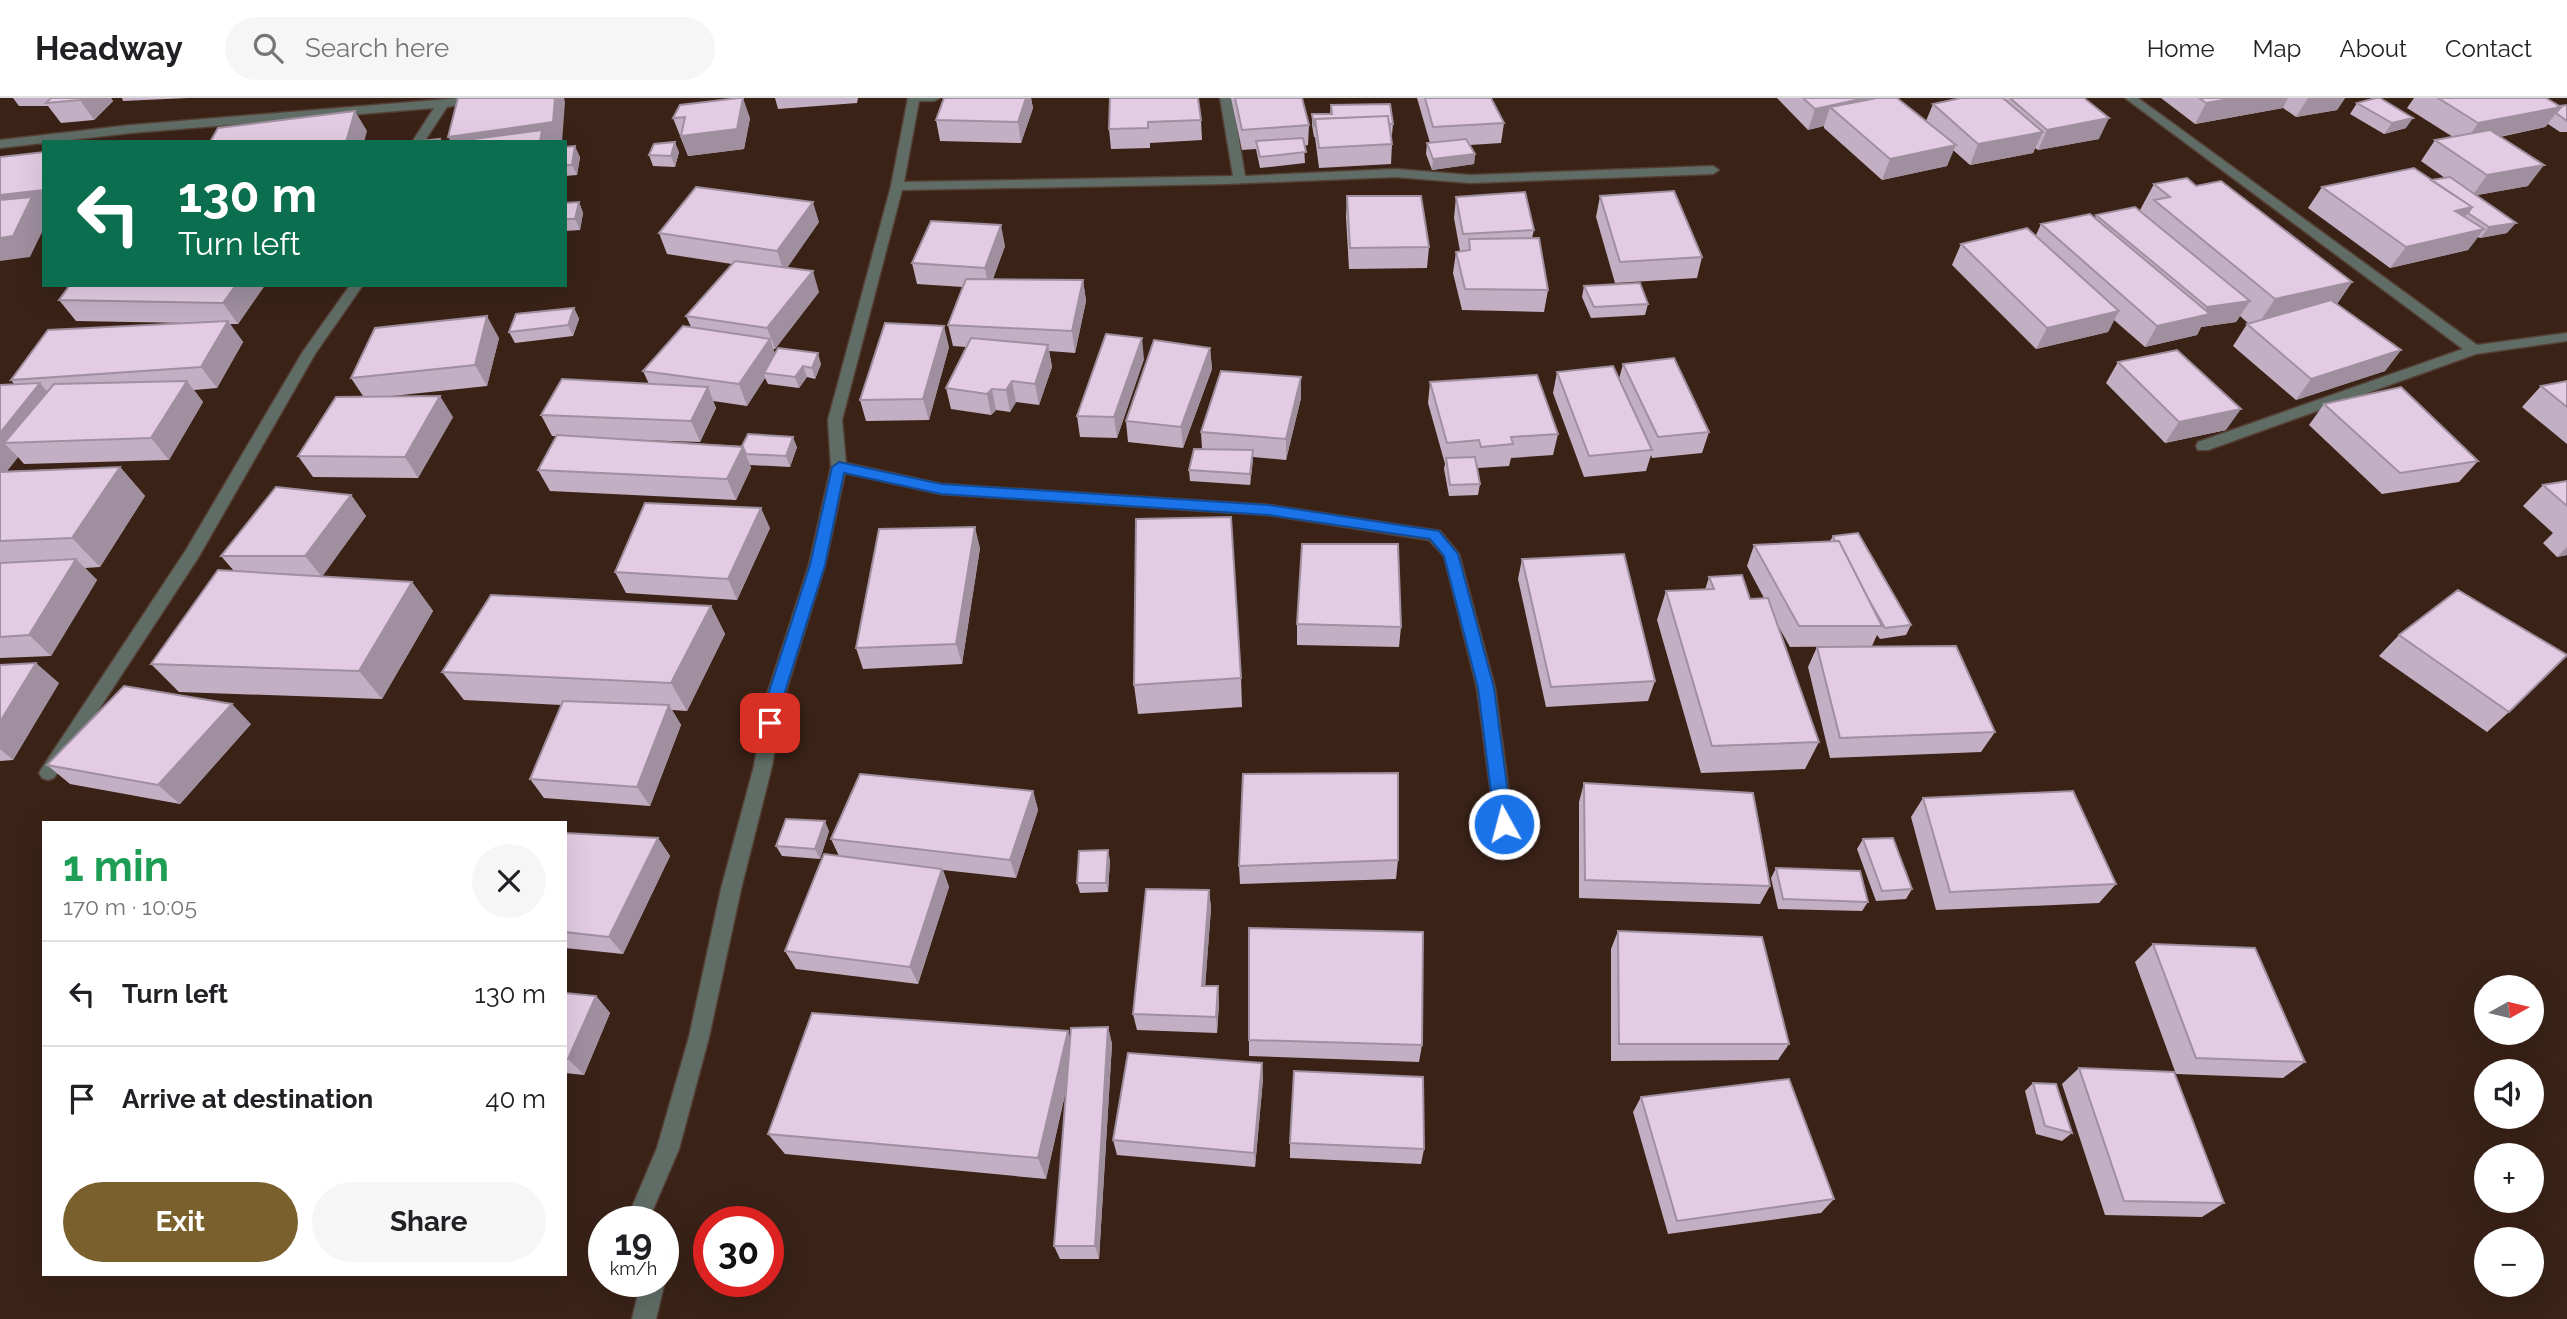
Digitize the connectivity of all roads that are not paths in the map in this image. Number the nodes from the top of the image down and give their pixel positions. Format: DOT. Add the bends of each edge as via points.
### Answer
graph roads {
  1 [pos="482,98"];
  2 [pos="914,98"];
  3 [pos="934,98"];
  4 [pos="1226,98"];
  5 [pos="2131,98"];
  6 [pos="443,104"];
  7 [pos="419,140"];
  8 [pos="0,144"];
  9 [pos="1713,170"];
  10 [pos="1239,178"];
  11 [pos="897,186"];
  12 [pos="356,287"];
  13 [pos="2567,337"];
  14 [pos="2474,350"];
  15 [pos="2203,446"];
  16 [pos="839,467"];
  17 [pos="48,773"];
  18 [pos="1504,824"];
  19 [pos="643,1206"];
  20 [pos="649,1297"];
  21 [pos="644,1319"];
  1 -- 6 [label="street"];
  2 -- 3 [label="street"];
  2 -- 11 [label="street"];
  4 -- 10 [label="street"];
  5 -- 14 [label="street"];
  6 -- 7 [label="street"];
  6 -- 8 [label="street"];
  9 -- 10 [label="street" via="1470,179 1395,173"];
  10 -- 11 [label="street"];
  11 -- 16 [label="street" via="835,420"];
  12 -- 17 [label="street" via="309,353 192,554"];
  13 -- 14 [label="street"];
  14 -- 15 [label="street"];
  16 -- 18 [label="street" via="941,489 1269,510 1434,535 1451,554 1486,688"];
  16 -- 19 [label="street" via="817,565 774,701 699,1037 668,1149"];
  20 -- 21 [label="street"];
}
